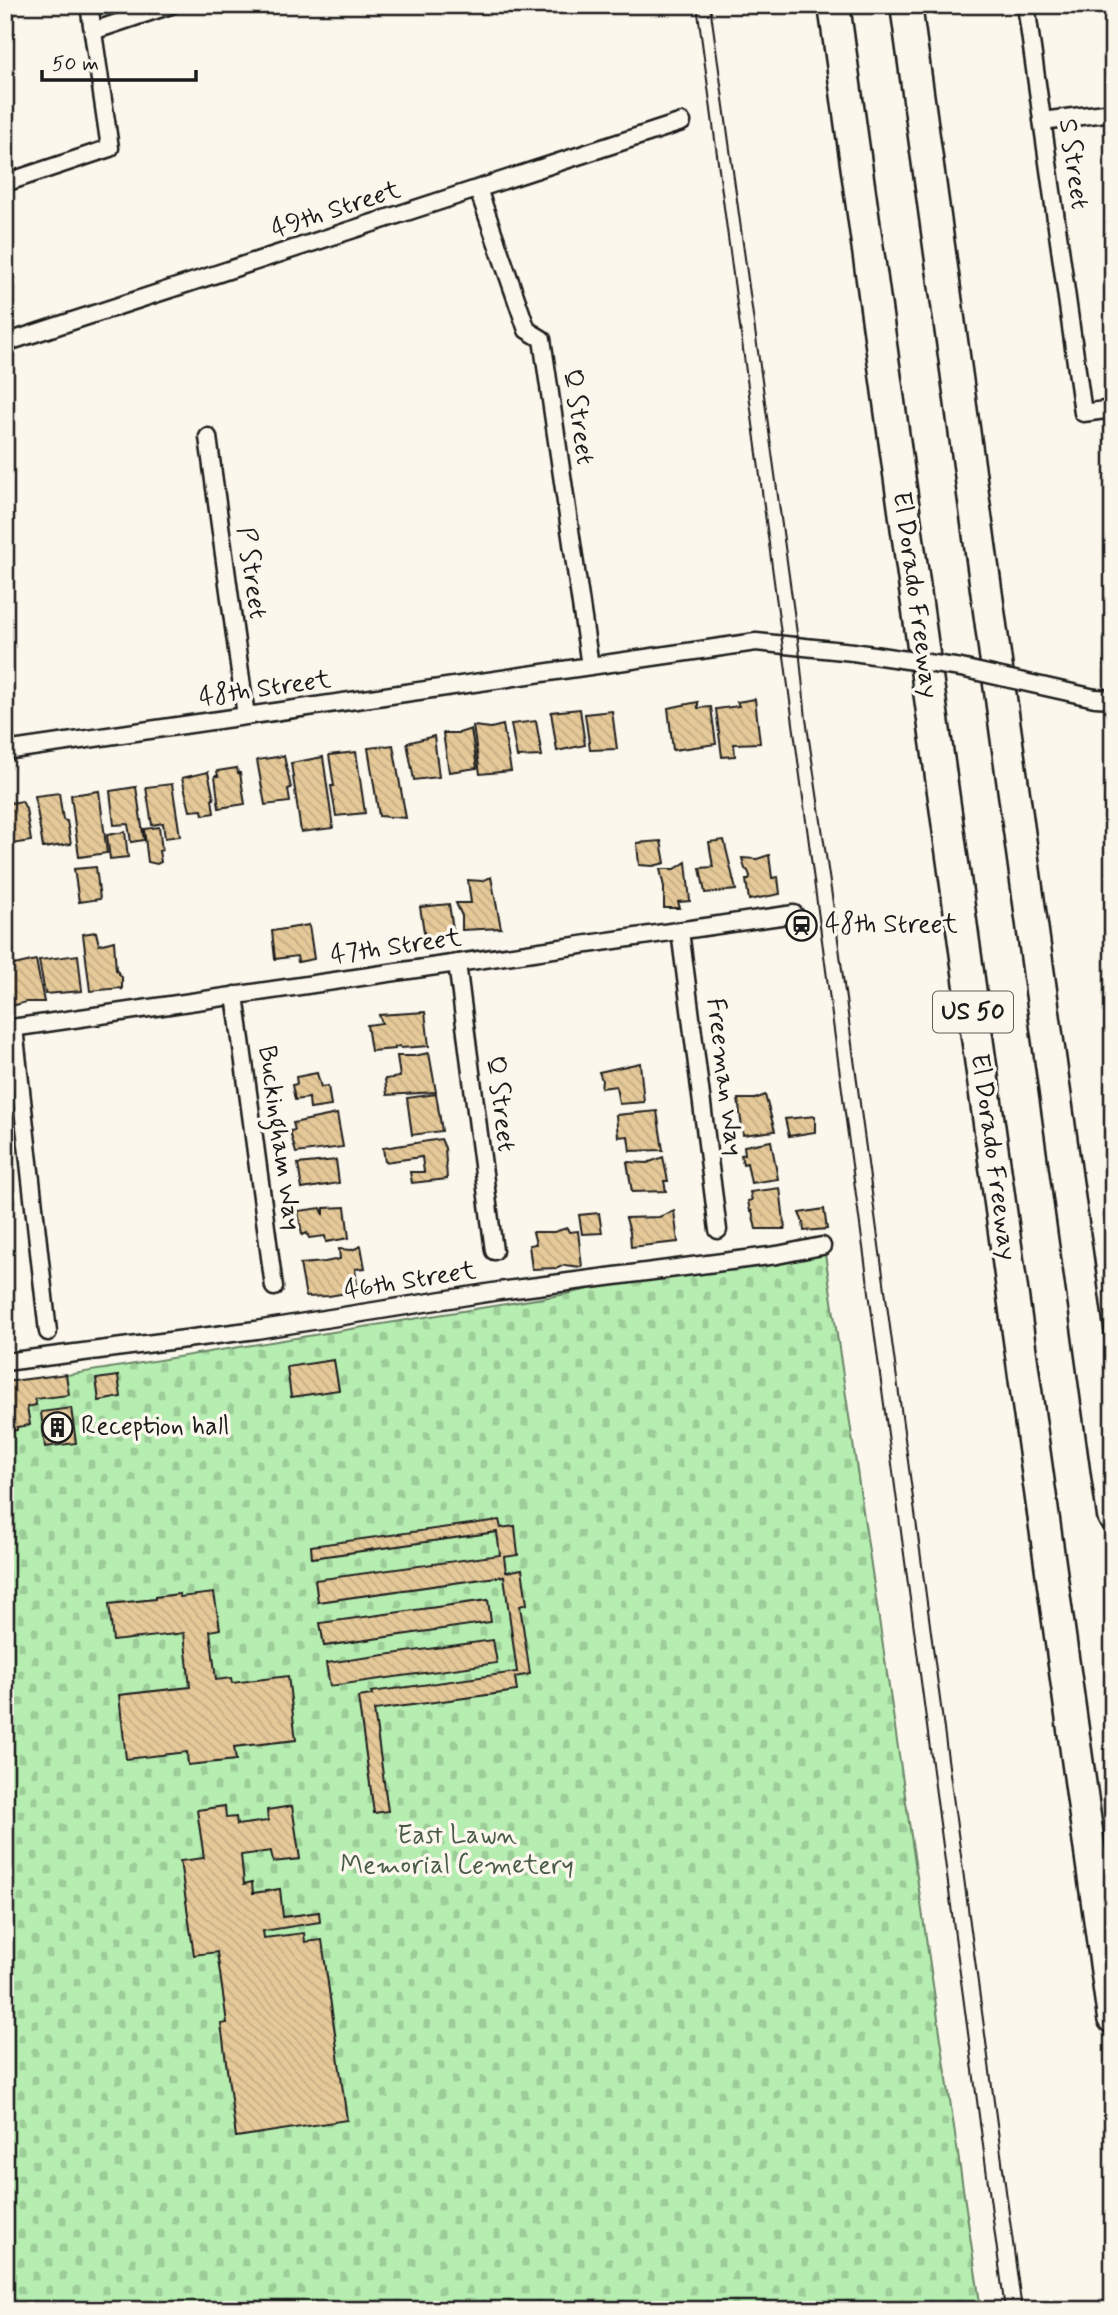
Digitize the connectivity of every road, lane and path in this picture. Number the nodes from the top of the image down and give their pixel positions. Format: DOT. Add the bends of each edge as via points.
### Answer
graph roads {
  1 [pos="89,5"];
  2 [pos="171,5"];
  3 [pos="834,5"];
  4 [pos="906,5"];
  5 [pos="1026,5"];
  6 [pos="93,31"];
  7 [pos="1113,112"];
  8 [pos="1042,121"];
  9 [pos="682,122"];
  10 [pos="5,183"];
  11 [pos="478,189"];
  12 [pos="5,343"];
  13 [pos="1113,409"];
  14 [pos="208,437"];
  15 [pos="590,666"];
  16 [pos="1113,699"];
  17 [pos="246,716"];
  18 [pos="5,751"];
  19 [pos="794,914"];
  20 [pos="680,931"];
  21 [pos="457,963"];
  22 [pos="235,995"];
  23 [pos="9,1028"];
  24 [pos="718,1230"];
  25 [pos="822,1246"];
  26 [pos="494,1251"];
  27 [pos="274,1287"];
  28 [pos="48,1332"];
  29 [pos="5,1362"];
  30 [pos="1113,1516"];
  31 [pos="1113,2018"];
  1 -- 6 [label="street"];
  2 -- 6 [label="street"];
  3 -- 31 [label="highway, El Dorado Freeway / US 50"];
  4 -- 30 [label="highway, US 50"];
  5 -- 8 [label="street, S Street"];
  6 -- 10 [label="street" via="110,149"];
  7 -- 8 [label="street"];
  8 -- 13 [label="street, S Street" via="1083,413"];
  9 -- 11 [label="street, 49th Street"];
  11 -- 12 [label="street, 49th Street"];
  11 -- 15 [label="street, Q Street" via="527,330 542,339"];
  14 -- 17 [label="street, P Street"];
  15 -- 16 [label="street, 48th Street, bridge" via="756,642 961,668"];
  15 -- 17 [label="street, 48th Street"];
  17 -- 18 [label="street, 48th Street"];
  19 -- 20 [label="street, 47th Street"];
  20 -- 21 [label="street, 47th Street"];
  20 -- 24 [label="street, Freeman Way"];
  21 -- 22 [label="street, 47th Street"];
  21 -- 26 [label="street, Q Street"];
  22 -- 23 [label="street, 47th Street"];
  22 -- 27 [label="street, Buckingham Way"];
  23 -- 28 [label="street"];
  25 -- 29 [label="street, 46th Street" via="264,1329"];
}
